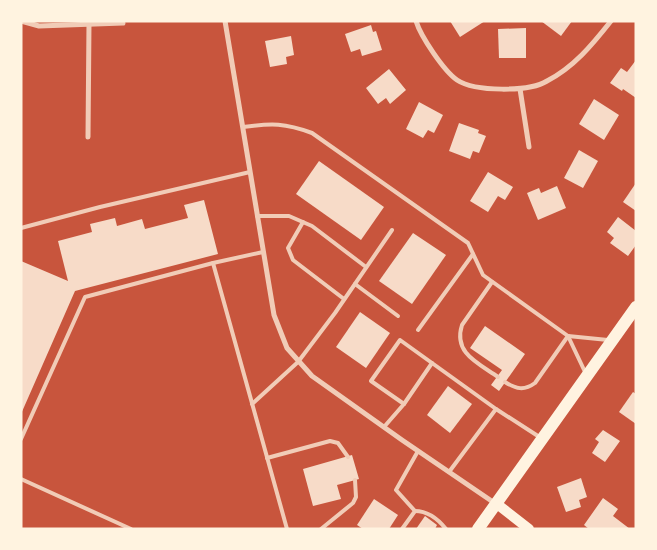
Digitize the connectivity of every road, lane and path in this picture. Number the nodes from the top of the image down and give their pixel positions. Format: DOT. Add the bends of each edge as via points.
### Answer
graph roads {
  1 [pos="21,21"];
  2 [pos="225,21"];
  3 [pos="416,21"];
  4 [pos="611,21"];
  5 [pos="89,23"];
  6 [pos="123,23"];
  7 [pos="520,89"];
  8 [pos="243,127"];
  9 [pos="88,137"];
  10 [pos="528,147"];
  11 [pos="250,172"];
  12 [pos="257,216"];
  13 [pos="303,222"];
  14 [pos="21,228"];
  15 [pos="392,230"];
  16 [pos="263,252"];
  17 [pos="473,254"];
  18 [pos="213,263"];
  19 [pos="366,268"];
  20 [pos="492,282"];
  21 [pos="355,284"];
  22 [pos="344,299"];
  23 [pos="636,307"];
  24 [pos="398,316"];
  25 [pos="418,330"];
  26 [pos="568,336"];
  27 [pos="612,341"];
  28 [pos="298,362"];
  29 [pos="432,363"];
  30 [pos="498,376"];
  31 [pos="587,376"];
  32 [pos="505,382"];
  33 [pos="252,404"];
  34 [pos="404,404"];
  35 [pos="496,409"];
  36 [pos="384,428"];
  37 [pos="21,439"];
  38 [pos="542,439"];
  39 [pos="418,451"];
  40 [pos="348,457"];
  41 [pos="267,458"];
  42 [pos="449,472"];
  43 [pos="21,478"];
  44 [pos="355,480"];
  45 [pos="497,504"];
  46 [pos="416,511"];
  47 [pos="131,529"];
  48 [pos="287,529"];
  49 [pos="321,529"];
  50 [pos="402,529"];
  51 [pos="446,529"];
  52 [pos="478,529"];
  53 [pos="529,529"];
  1 -- 5 [label="street" via="39,26"];
  2 -- 8 [label="street"];
  3 -- 7 [label="street" via="419,32 437,58 458,81 500,90"];
  4 -- 7 [label="street" via="568,69 545,83"];
  5 -- 6 [label="street"];
  5 -- 9 [label="street"];
  7 -- 10 [label="street"];
  8 -- 11 [label="street"];
  8 -- 17 [label="lane" via="268,123 291,125 312,133 468,243"];
  11 -- 12 [label="street"];
  11 -- 14 [label="lane"];
  12 -- 13 [label="lane" via="289,216"];
  12 -- 16 [label="street"];
  13 -- 19 [label="lane"];
  13 -- 22 [label="lane" via="288,248 293,260"];
  15 -- 19 [label="lane"];
  16 -- 18 [label="lane"];
  16 -- 28 [label="street" via="274,315 288,348"];
  17 -- 20 [label="lane" via="483,276"];
  17 -- 25 [label="lane"];
  18 -- 33 [label="lane"];
  18 -- 37 [label="lane" via="85,297"];
  19 -- 21 [label="lane"];
  20 -- 26 [label="lane"];
  20 -- 30 [label="lane" via="462,325 460,341 467,355"];
  21 -- 22 [label="lane"];
  21 -- 24 [label="lane"];
  22 -- 28 [label="lane"];
  23 -- 27 [label="main road"];
  26 -- 27 [label="lane"];
  26 -- 31 [label="lane"];
  26 -- 32 [label="lane" via="530,387 518,389"];
  27 -- 31 [label="main road"];
  28 -- 33 [label="lane"];
  28 -- 36 [label="street" via="312,376"];
  29 -- 34 [label="lane"];
  29 -- 34 [label="lane" via="400,340 371,381"];
  29 -- 35 [label="lane"];
  31 -- 38 [label="main road"];
  33 -- 41 [label="lane"];
  34 -- 36 [label="lane"];
  35 -- 38 [label="lane"];
  35 -- 42 [label="lane"];
  36 -- 39 [label="street"];
  38 -- 45 [label="main road"];
  39 -- 42 [label="street"];
  39 -- 46 [label="lane" via="396,490"];
  40 -- 41 [label="lane" via="338,443 330,442"];
  41 -- 48 [label="lane"];
  42 -- 45 [label="street"];
  43 -- 47 [label="lane"];
  44 -- 49 [label="lane" via="353,503"];
  45 -- 52 [label="main road"];
  45 -- 53 [label="main road"];
  46 -- 50 [label="lane"];
  46 -- 51 [label="lane" via="423,511 440,521"];
}
